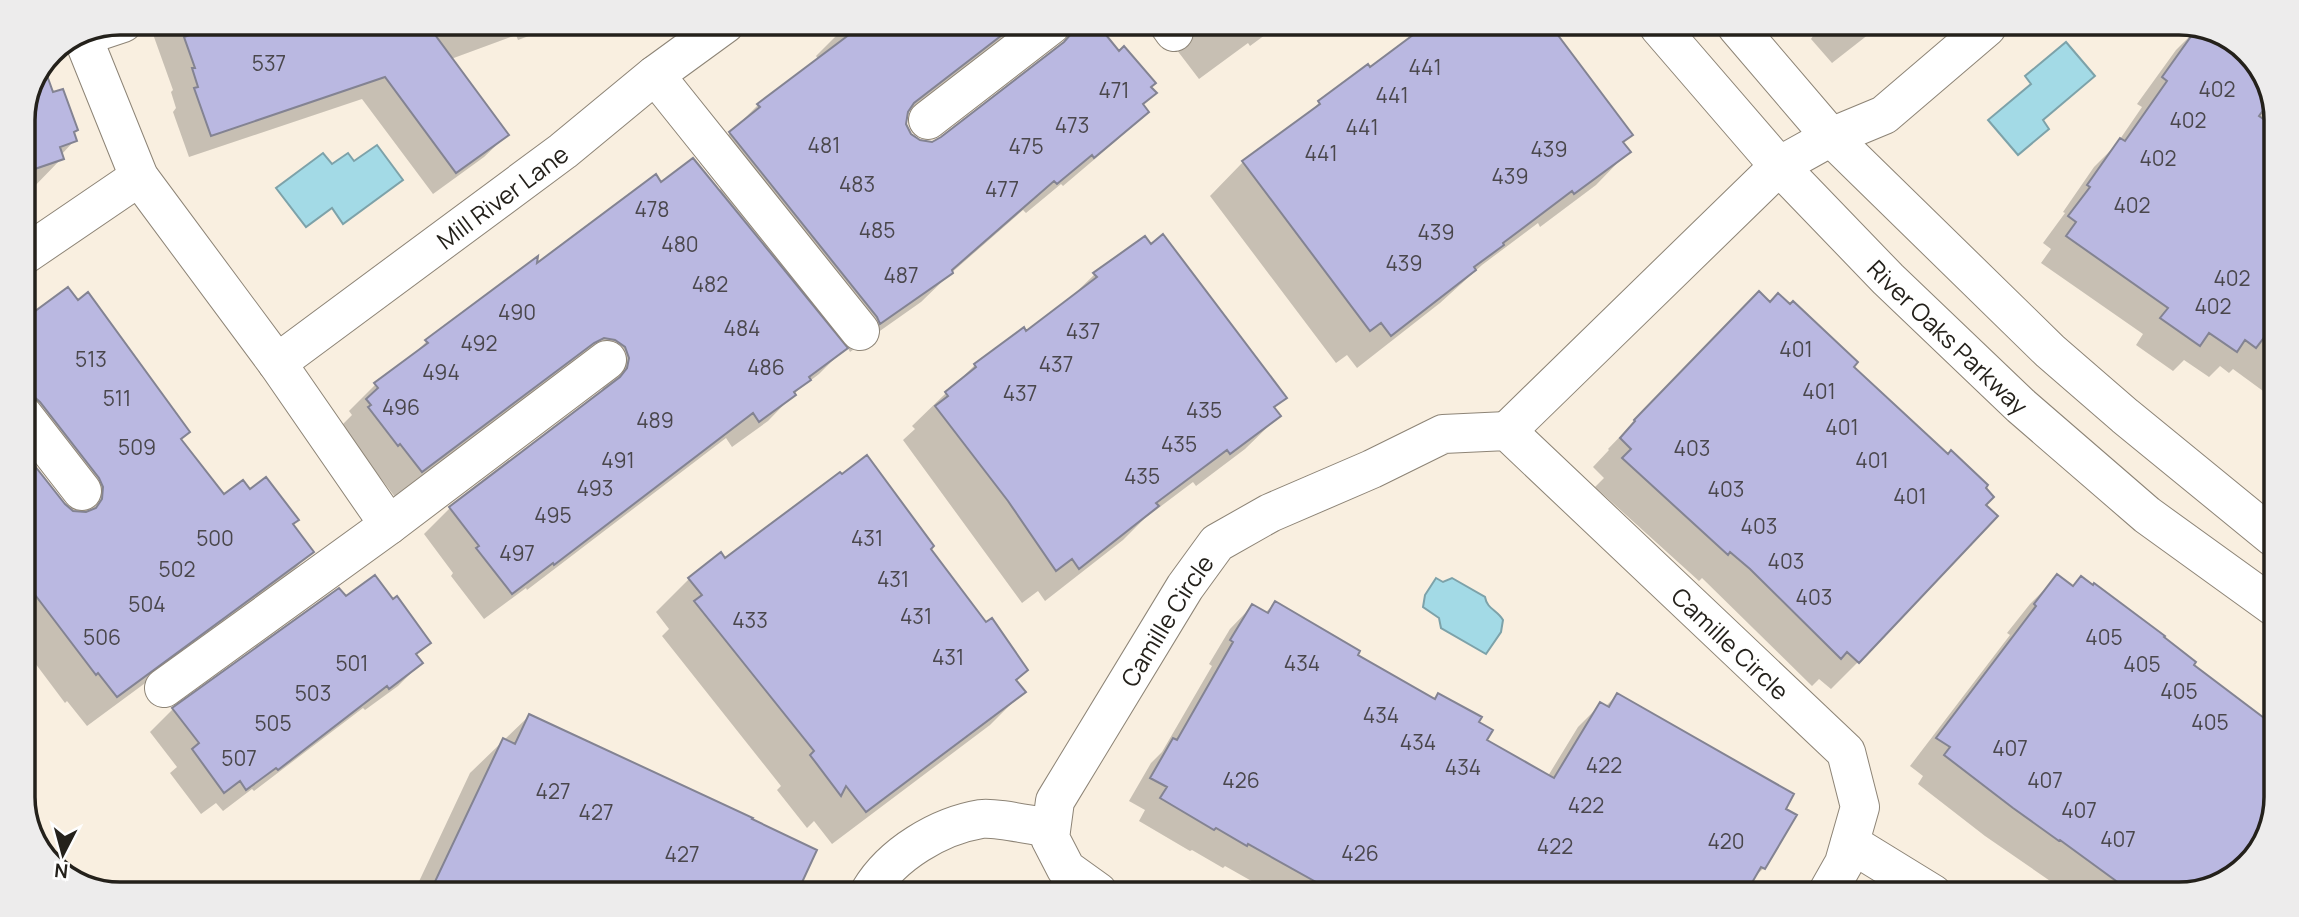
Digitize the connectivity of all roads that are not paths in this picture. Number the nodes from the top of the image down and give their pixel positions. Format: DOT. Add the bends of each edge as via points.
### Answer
graph roads {
  1 [pos="710,35"];
  2 [pos="1038,35"];
  3 [pos="1666,35"];
  4 [pos="1744,35"];
  5 [pos="1978,35"];
  6 [pos="85,42"];
  7 [pos="655,75"];
  8 [pos="928,121"];
  9 [pos="1831,137"];
  10 [pos="1779,166"];
  11 [pos="139,177"];
  12 [pos="35,248"];
  13 [pos="860,331"];
  14 [pos="607,360"];
  15 [pos="277,363"];
  16 [pos="35,430"];
  17 [pos="1507,431"];
  18 [pos="82,491"];
  19 [pos="389,525"];
  20 [pos="2264,530"];
  21 [pos="2264,600"];
  22 [pos="164,688"];
  23 [pos="1051,828"];
  24 [pos="1850,843"];
  25 [pos="875,882"];
  26 [pos="1085,882"];
  27 [pos="1833,882"];
  28 [pos="1913,882"];
  1 -- 7 [label="street, Mill River Lane"];
  2 -- 8 [label="street"];
  3 -- 10 [label="street, River Oaks Parkway"];
  4 -- 9 [label="street"];
  5 -- 9 [label="street" via="1884,115"];
  6 -- 11 [label="street"];
  7 -- 13 [label="street"];
  7 -- 15 [label="street, Mill River Lane" via="563,151"];
  9 -- 10 [label="street"];
  9 -- 20 [label="street" via="2050,351"];
  10 -- 17 [label="street"];
  10 -- 21 [label="street, River Oaks Parkway" via="2021,406 2147,515"];
  11 -- 12 [label="street"];
  11 -- 15 [label="street"];
  14 -- 19 [label="street"];
  15 -- 19 [label="street"];
  16 -- 18 [label="street"];
  17 -- 23 [label="street, Camille Circle" via="1443,434 1270,513 1217,543 1185,587 1055,801"];
  17 -- 24 [label="street, Camille Circle" via="1846,752 1860,807"];
  19 -- 22 [label="street"];
  23 -- 25 [label="street" via="983,819 905,851"];
  23 -- 26 [label="street" via="1050,838 1066,869"];
  24 -- 27 [label="street, Camille Circle"];
  24 -- 28 [label="street"];
}
